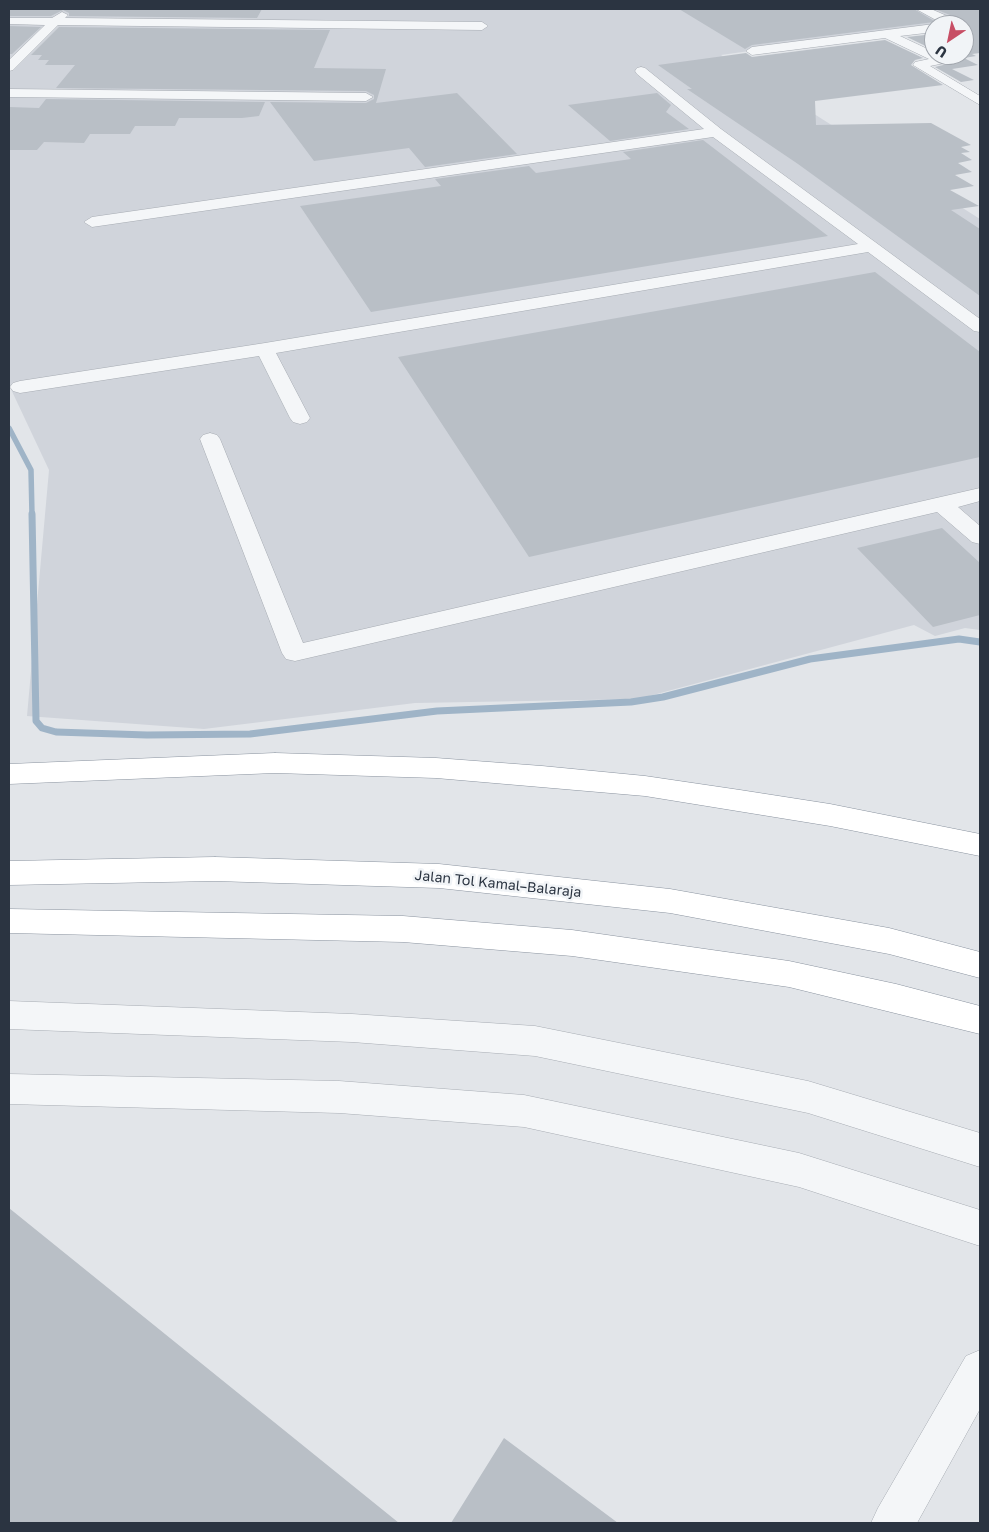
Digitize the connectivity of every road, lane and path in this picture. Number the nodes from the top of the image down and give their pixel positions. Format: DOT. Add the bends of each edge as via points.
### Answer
graph roads {
  1 [pos="68,9"];
  2 [pos="922,9"];
  3 [pos="936,15"];
  4 [pos="9,21"];
  5 [pos="56,22"];
  6 [pos="482,26"];
  7 [pos="924,29"];
  8 [pos="887,34"];
  9 [pos="752,51"];
  10 [pos="9,67"];
  11 [pos="640,71"];
  12 [pos="9,93"];
  13 [pos="366,97"];
  14 [pos="980,101"];
  15 [pos="716,132"];
  16 [pos="92,222"];
  17 [pos="871,247"];
  18 [pos="980,327"];
  19 [pos="265,349"];
  20 [pos="20,387"];
  21 [pos="300,418"];
  22 [pos="210,439"];
  23 [pos="980,495"];
  24 [pos="941,504"];
  25 [pos="980,537"];
  26 [pos="9,774"];
  27 [pos="980,846"];
  28 [pos="9,873"];
  29 [pos="9,921"];
  30 [pos="980,965"];
  31 [pos="9,1015"];
  32 [pos="980,1020"];
  33 [pos="9,1089"];
  34 [pos="980,1150"];
  35 [pos="980,1228"];
  36 [pos="980,1370"];
  37 [pos="893,1523"];
  1 -- 5 [label="street"];
  2 -- 3 [label="street"];
  4 -- 5 [label="street"];
  5 -- 6 [label="street"];
  5 -- 10 [label="street"];
  7 -- 8 [label="street"];
  8 -- 9 [label="street"];
  8 -- 14 [label="street" via="941,59 918,66"];
  11 -- 15 [label="street"];
  12 -- 13 [label="street"];
  15 -- 16 [label="street"];
  15 -- 17 [label="street"];
  17 -- 18 [label="street"];
  17 -- 19 [label="street"];
  19 -- 20 [label="street"];
  19 -- 21 [label="street"];
  22 -- 24 [label="street" via="296,653"];
  23 -- 24 [label="street"];
  24 -- 25 [label="street"];
  26 -- 27 [label="highway" via="275,764 436,768 645,786 830,814"];
  28 -- 30 [label="highway, Jalan Tol Kamal–Balaraja" via="215,869 439,876 670,902 889,941"];
  29 -- 32 [label="highway" via="364,928 572,943 789,974"];
  31 -- 34 [label="street" via="352,1028 535,1041 808,1097"];
  33 -- 35 [label="street" via="339,1096 524,1111 799,1170"];
  36 -- 37 [label="street"];
}
